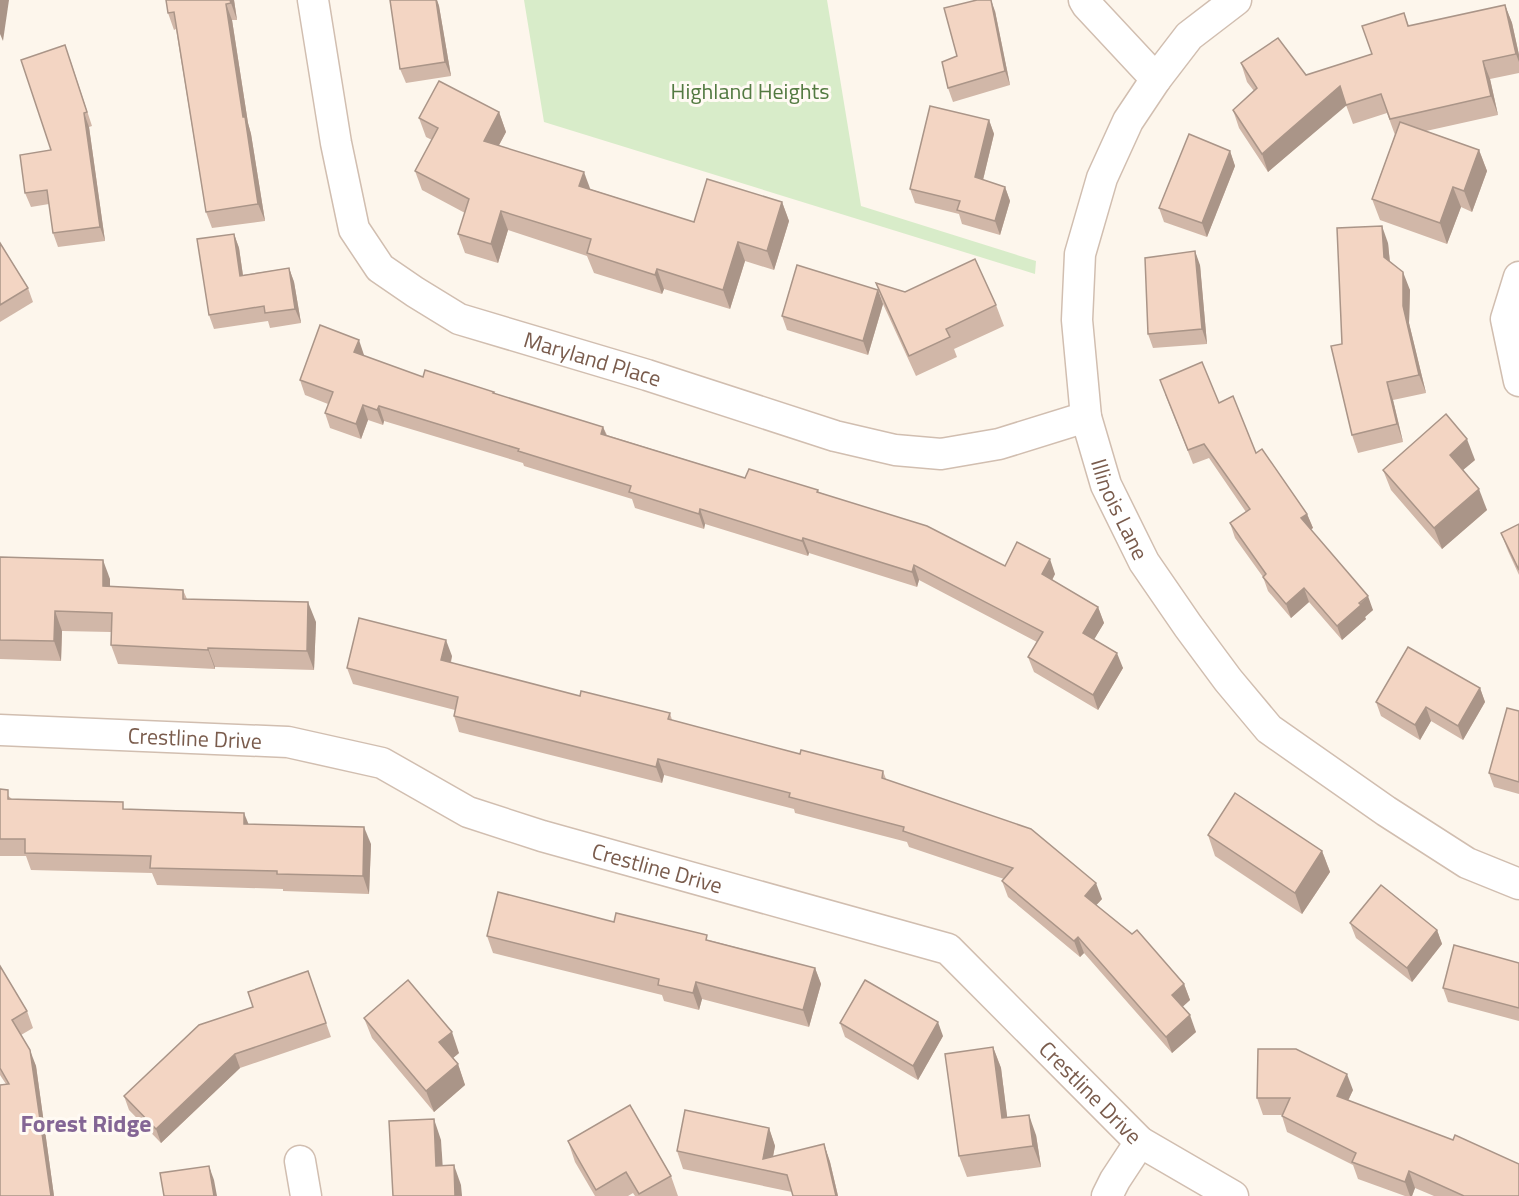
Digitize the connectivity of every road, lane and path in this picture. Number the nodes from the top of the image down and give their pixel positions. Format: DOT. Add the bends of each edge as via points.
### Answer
graph roads {
  1 [pos="313,0"];
  2 [pos="1084,0"];
  3 [pos="1236,0"];
  4 [pos="1156,79"];
  5 [pos="1519,277"];
  6 [pos="1519,381"];
  7 [pos="1086,417"];
  8 [pos="0,730"];
  9 [pos="1519,884"];
  10 [pos="1140,1142"];
  11 [pos="300,1161"];
  12 [pos="306,1196"];
  13 [pos="1107,1196"];
  14 [pos="1233,1196"];
  1 -- 7 [label="street, Maryland Place" via="354,229 380,268 459,319 835,436 895,450 953,452 999,444"];
  2 -- 4 [label="street"];
  3 -- 4 [label="street, Illinois Lane" via="1189,36"];
  4 -- 7 [label="street, Illinois Lane" via="1128,121 1102,178 1080,254 1077,320"];
  5 -- 6 [label="street" via="1506,319"];
  7 -- 9 [label="street, Illinois Lane" via="1106,485 1144,562 1201,644 1269,729 1467,862"];
  8 -- 10 [label="street, Crestline Drive" via="288,742 382,763 468,812 948,949"];
  10 -- 13 [label="street"];
  10 -- 14 [label="street, Crestline Drive"];
  11 -- 12 [label="street"];
}
